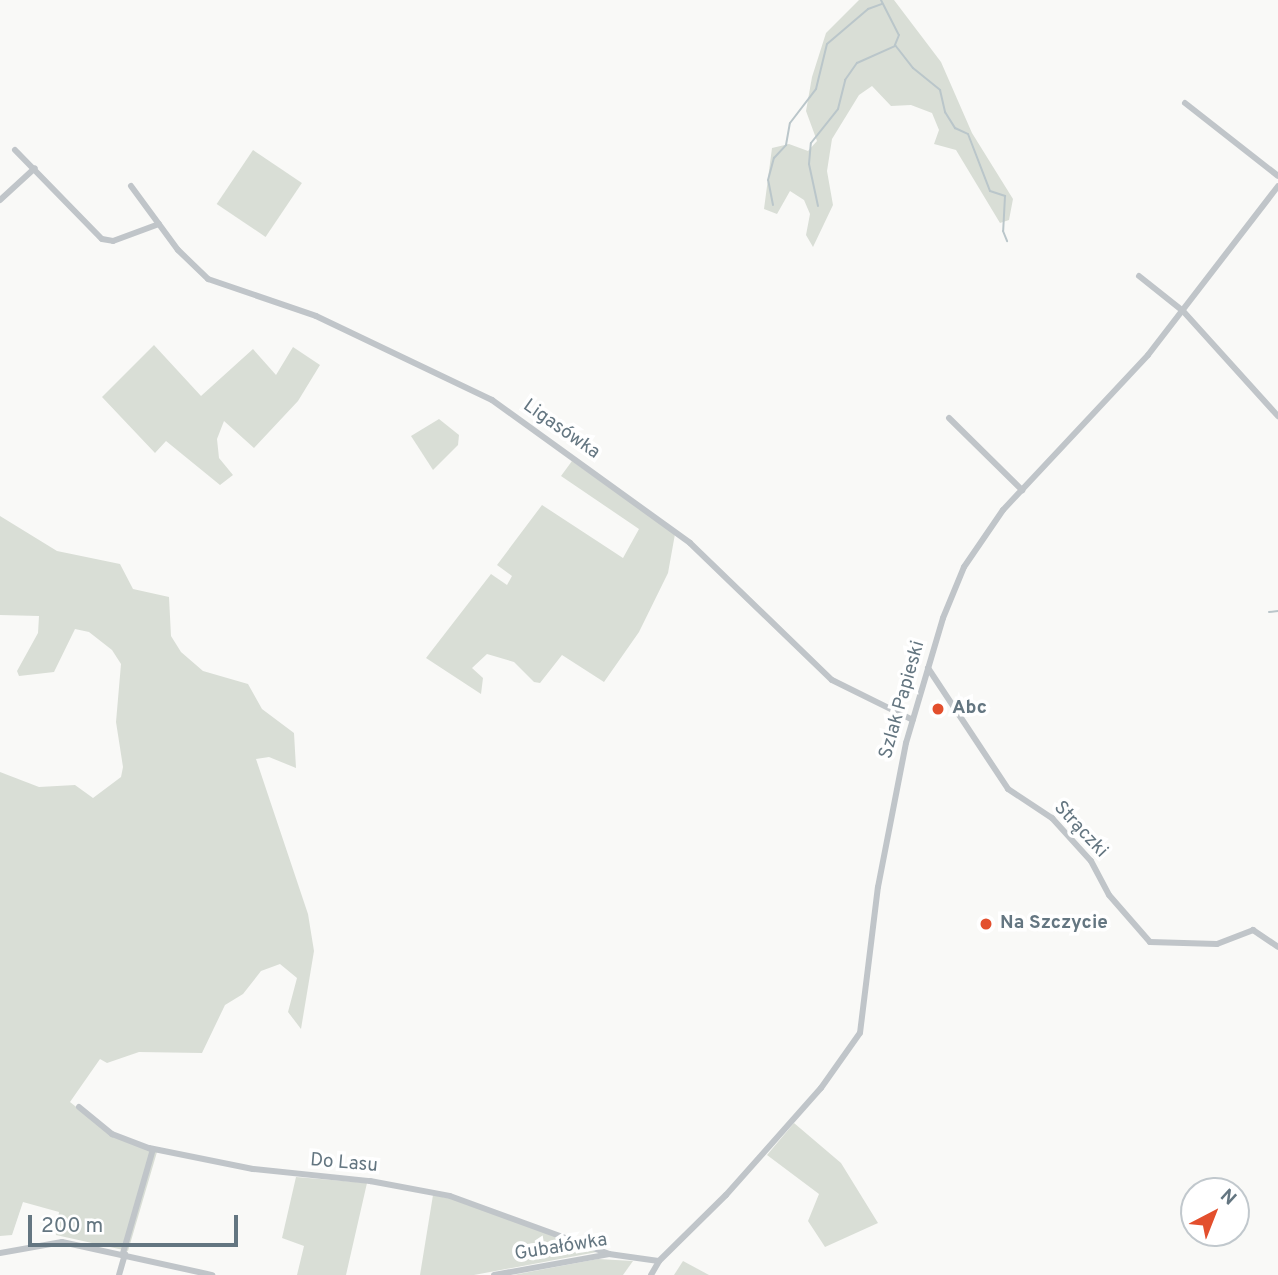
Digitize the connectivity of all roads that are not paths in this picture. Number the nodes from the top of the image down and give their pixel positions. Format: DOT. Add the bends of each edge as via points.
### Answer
graph roads {
  1 [pos="1185,103"];
  2 [pos="15,150"];
  3 [pos="35,168"];
  4 [pos="1278,176"];
  5 [pos="131,186"];
  6 [pos="1278,186"];
  7 [pos="0,200"];
  8 [pos="159,224"];
  9 [pos="1139,276"];
  10 [pos="1183,311"];
  11 [pos="1278,416"];
  12 [pos="949,418"];
  13 [pos="1022,490"];
  14 [pos="928,668"];
  15 [pos="913,720"];
  16 [pos="1278,947"];
  17 [pos="79,1107"];
  18 [pos="153,1149"];
  19 [pos="0,1254"];
  20 [pos="124,1254"];
  21 [pos="609,1254"];
  22 [pos="659,1261"];
  23 [pos="119,1275"];
  24 [pos="212,1275"];
  25 [pos="494,1275"];
  26 [pos="651,1275"];
  1 -- 4 [label="street"];
  2 -- 3 [label="street"];
  3 -- 7 [label="street"];
  3 -- 8 [label="street" via="102,239 113,242"];
  5 -- 8 [label="street, Ligasówka"];
  6 -- 10 [label="street, Szlak Papieski"];
  8 -- 15 [label="street, Ligasówka" via="187,260 214,283 316,316 492,400 690,543 832,680"];
  9 -- 10 [label="street"];
  10 -- 11 [label="street"];
  10 -- 13 [label="street, Szlak Papieski"];
  12 -- 13 [label="street"];
  13 -- 14 [label="street, Szlak Papieski" via="964,567"];
  14 -- 15 [label="street, Szlak Papieski"];
  14 -- 16 [label="street, Strączki" via="1008,789 1052,818 1091,861 1109,895 1150,942 1217,944 1253,930"];
  15 -- 22 [label="street, Szlak Papieski" via="878,887 860,1033 813,1097 726,1195"];
  17 -- 18 [label="street, Do Lasu" via="112,1134"];
  18 -- 20 [label="street"];
  18 -- 21 [label="street, Do Lasu" via="253,1169 370,1181 450,1196"];
  19 -- 20 [label="street" via="62,1242"];
  20 -- 23 [label="street"];
  20 -- 24 [label="street"];
  21 -- 22 [label="street, Gubałówka"];
  21 -- 25 [label="street, Gubałówka"];
  22 -- 26 [label="street"];
}
